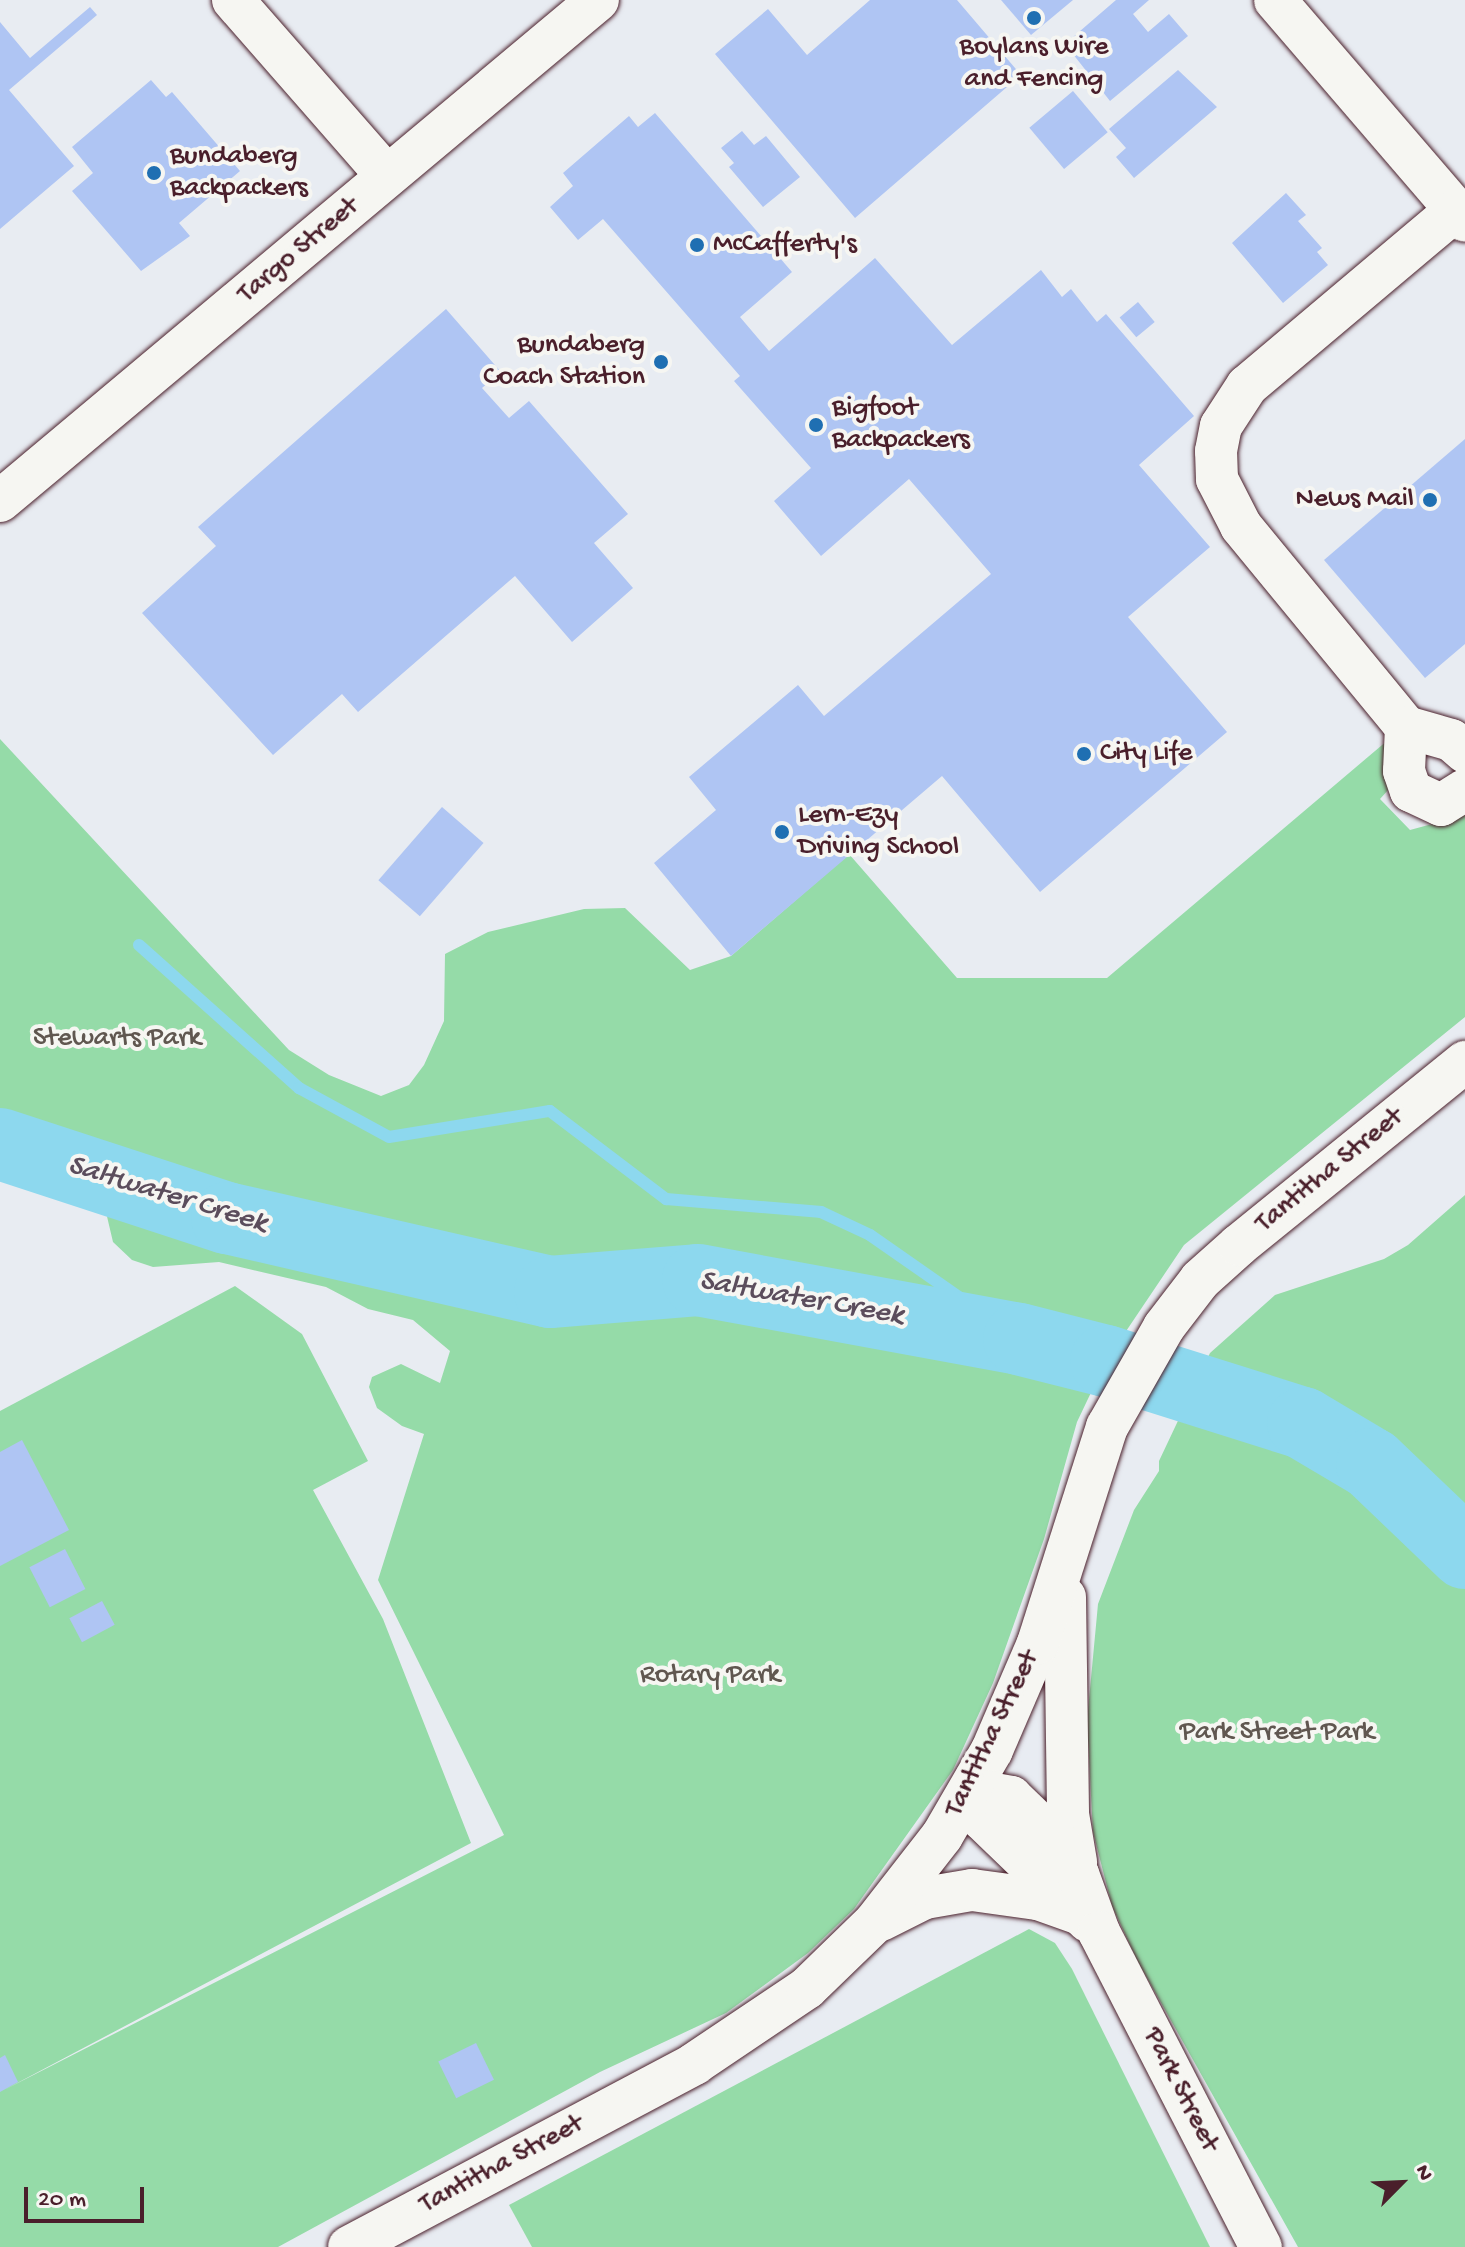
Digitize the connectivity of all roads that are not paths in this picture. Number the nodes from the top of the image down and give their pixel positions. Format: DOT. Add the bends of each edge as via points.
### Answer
graph roads {
  1 [pos="233,0"];
  2 [pos="598,0"];
  3 [pos="1275,0"];
  4 [pos="387,176"];
  5 [pos="1461,215"];
  6 [pos="0,501"];
  7 [pos="1406,727"];
  8 [pos="1465,752"];
  9 [pos="1465,790"];
  10 [pos="1465,1062"];
  11 [pos="1065,1556"];
  12 [pos="972,1790"];
  13 [pos="1078,1874"];
  14 [pos="875,1922"];
  15 [pos="1094,1926"];
  16 [pos="349,2247"];
  17 [pos="1261,2247"];
  1 -- 4 [label="street"];
  2 -- 4 [label="street, Targo Street"];
  3 -- 5 [label="street"];
  4 -- 6 [label="street, Targo Street"];
  5 -- 7 [label="street" via="1247,386 1221,426 1216,451 1217,479 1241,526"];
  7 -- 8 [label="street" via="1451,740"];
  7 -- 9 [label="street" via="1404,771 1411,791 1441,805"];
  10 -- 11 [label="street, Tantitha Street" via="1200,1280 1127,1384"];
  11 -- 12 [label="street, Tantitha Street" via="1015,1701"];
  11 -- 13 [label="street, Park Street" via="1068,1814"];
  12 -- 13 [label="street, Park Street" via="996,1791 1028,1809 1048,1827"];
  12 -- 14 [label="street, Tantitha Street"];
  12 -- 15 [label="street, Park Street" via="982,1819"];
  13 -- 15 [label="street, Park Street"];
  14 -- 15 [label="street" via="925,1898 972,1890 1055,1902"];
  14 -- 16 [label="street, Tantitha Street" via="807,1988 694,2064"];
  15 -- 17 [label="street, Park Street"];
}
